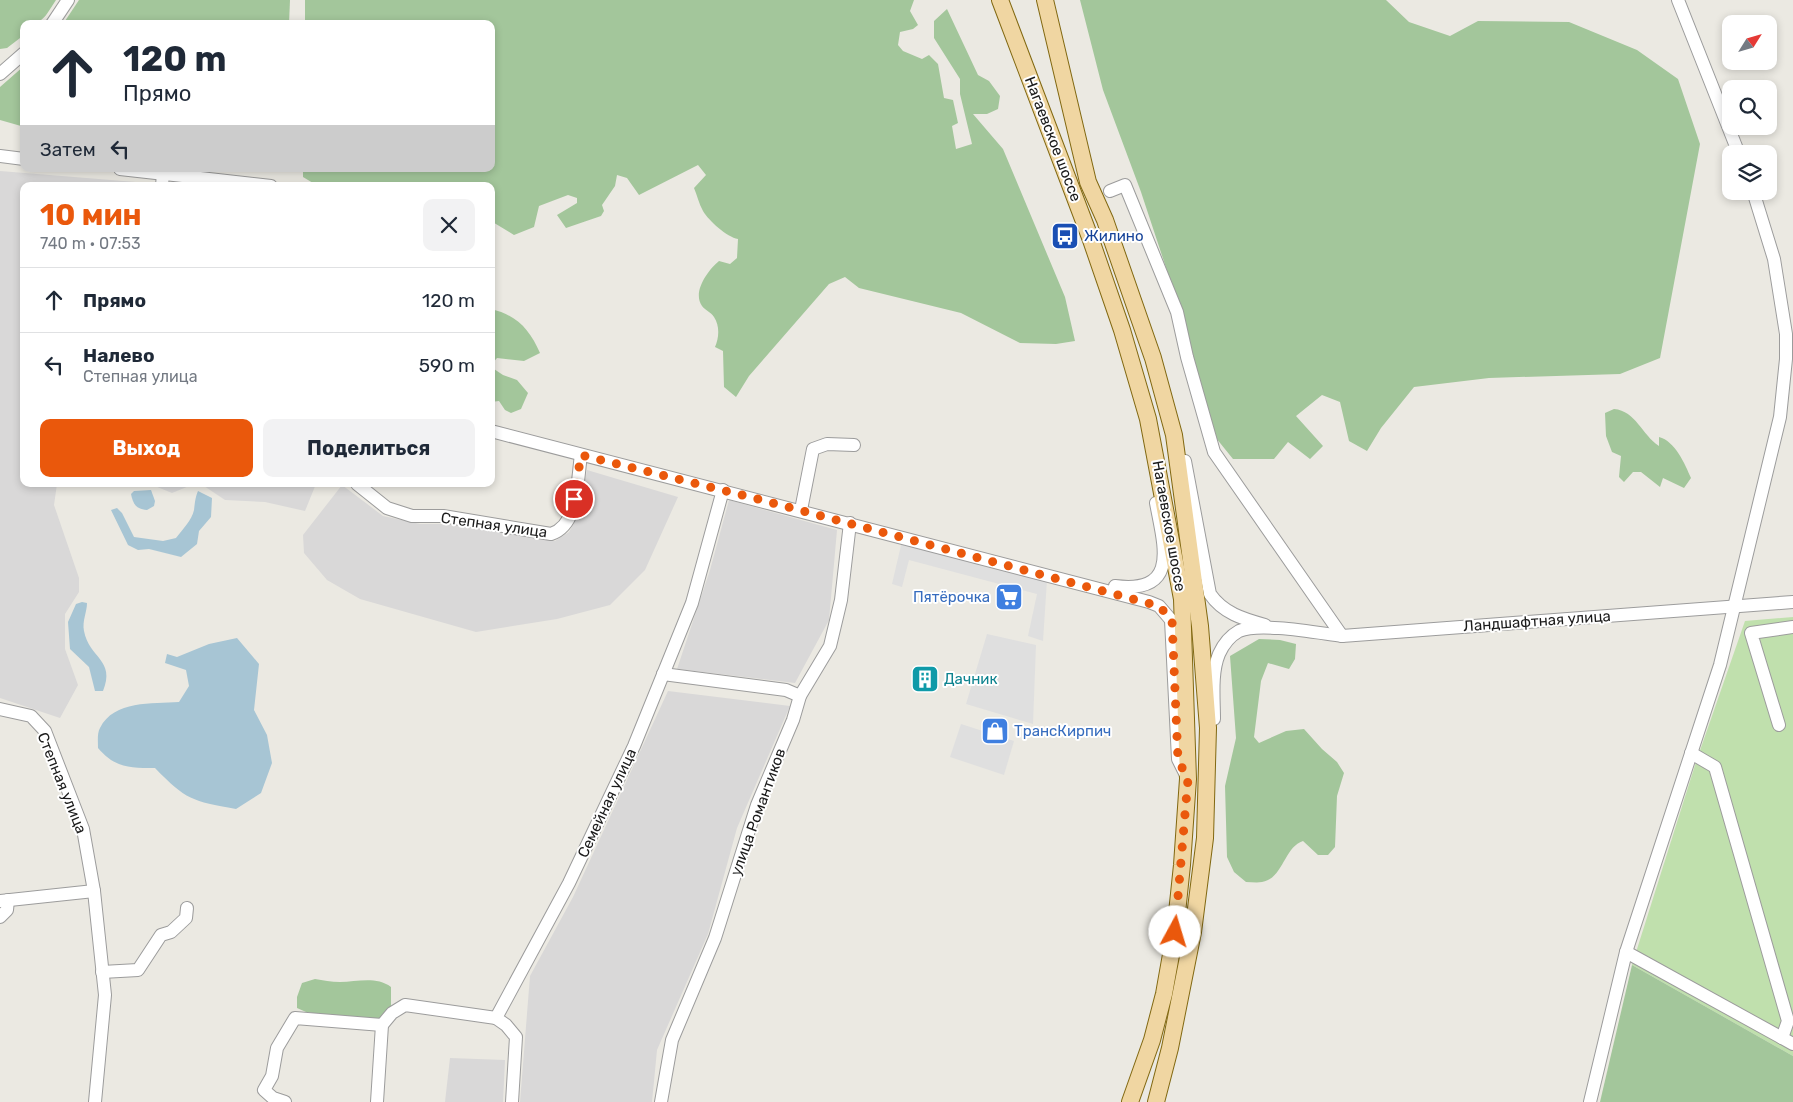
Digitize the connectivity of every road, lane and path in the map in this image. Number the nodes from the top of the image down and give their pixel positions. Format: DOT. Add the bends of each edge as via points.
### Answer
graph roads {
  1 [pos="68,0"];
  2 [pos="1000,0"];
  3 [pos="1007,0"];
  4 [pos="1034,0"];
  5 [pos="1045,0"];
  6 [pos="1678,0"];
  7 [pos="55,20"];
  8 [pos="20,55"];
  9 [pos="20,56"];
  10 [pos="0,69"];
  11 [pos="0,74"];
  12 [pos="1067,100"];
  13 [pos="1043,114"];
  14 [pos="1735,145"];
  15 [pos="0,156"];
  16 [pos="20,158"];
  17 [pos="131,172"];
  18 [pos="162,180"];
  19 [pos="198,182"];
  20 [pos="1110,191"];
  21 [pos="1756,200"];
  22 [pos="1148,419"];
  23 [pos="495,432"];
  24 [pos="1174,435"];
  25 [pos="854,445"];
  26 [pos="581,455"];
  27 [pos="361,487"];
  28 [pos="723,490"];
  29 [pos="801,510"];
  30 [pos="850,523"];
  31 [pos="1088,586"];
  32 [pos="1793,602"];
  33 [pos="1736,605"];
  34 [pos="1793,627"];
  35 [pos="1282,629"];
  36 [pos="1342,636"];
  37 [pos="663,674"];
  38 [pos="800,696"];
  39 [pos="0,709"];
  40 [pos="1779,725"];
  41 [pos="1691,753"];
  42 [pos="1188,779"];
  43 [pos="1205,838"];
  44 [pos="94,891"];
  45 [pos="4,901"];
  46 [pos="187,908"];
  47 [pos="0,917"];
  48 [pos="1626,952"];
  49 [pos="102,972"];
  50 [pos="496,1018"];
  51 [pos="382,1025"];
  52 [pos="1788,1041"];
  53 [pos="95,1102"];
  54 [pos="285,1102"];
  55 [pos="377,1102"];
  56 [pos="512,1102"];
  57 [pos="661,1102"];
  58 [pos="1130,1102"];
  59 [pos="1156,1102"];
  60 [pos="1590,1102"];
  1 -- 7 [label="street"];
  2 -- 13 [label="main road, Нагаевское шоссе"];
  3 -- 13 [label="main road" via="1040,90"];
  4 -- 12 [label="main road"];
  5 -- 12 [label="main road, Нагаевское шоссе"];
  6 -- 14 [label="street"];
  8 -- 10 [label="street"];
  9 -- 11 [label="street"];
  12 -- 24 [label="main road, Нагаевское шоссе" via="1088,182 1105,220 1153,358"];
  13 -- 22 [label="main road, Нагаевское шоссе" via="1119,321"];
  15 -- 16 [label="street"];
  17 -- 18 [label="street"];
  18 -- 19 [label="street"];
  20 -- 36 [label="street" via="1125,185 1177,312 1214,452"];
  21 -- 33 [label="street" via="1774,259 1786,334 1786,359 1780,417"];
  22 -- 31 [label="street" via="1144,438 1163,547 1160,572 1155,581 1144,587"];
  22 -- 42 [label="main road, Нагаевское шоссе" via="1182,599"];
  23 -- 26 [label="street"];
  24 -- 35 [label="street" via="1184,450 1210,594 1218,606 1231,614"];
  24 -- 43 [label="main road, Нагаевское шоссе" via="1201,635 1208,728"];
  25 -- 29 [label="street" via="827,444 813,449"];
  26 -- 27 [label="street, Степная улица" via="573,511 560,531 550,534 443,516 412,516 387,508"];
  26 -- 28 [label="street"];
  28 -- 29 [label="street"];
  28 -- 37 [label="street, Семейная улица" via="692,602"];
  29 -- 30 [label="street"];
  30 -- 31 [label="street"];
  30 -- 38 [label="street, улица Романтиков" via="841,600 830,646"];
  31 -- 42 [label="street" via="1159,606 1172,620 1178,760"];
  32 -- 33 [label="street, Ландшафтная улица"];
  33 -- 36 [label="street, Ландшафтная улица"];
  33 -- 41 [label="street"];
  34 -- 40 [label="street" via="1751,633"];
  35 -- 36 [label="street, Ландшафтная улица"];
  35 -- 43 [label="street" via="1240,631 1230,637 1218,655 1214,677 1213,812"];
  37 -- 38 [label="street" via="786,690"];
  37 -- 50 [label="street, Семейная улица" via="634,746 569,883"];
  38 -- 57 [label="street, улица Романтиков" via="758,805 715,938 672,1040"];
  39 -- 44 [label="street, Степная улица" via="31,716 45,731 82,829"];
  41 -- 48 [label="street"];
  41 -- 52 [label="street" via="1715,767 1788,1021"];
  42 -- 58 [label="main road, Нагаевское шоссе" via="1175,932 1157,1022"];
  43 -- 59 [label="main road, Нагаевское шоссе" via="1192,941"];
  44 -- 45 [label="street"];
  44 -- 49 [label="street, Степная улица"];
  45 -- 47 [label="street" via="7,910"];
  46 -- 49 [label="street" via="186,918 171,932 161,935 138,970"];
  48 -- 52 [label="street"];
  48 -- 60 [label="street"];
  49 -- 53 [label="street, Степная улица" via="105,995"];
  50 -- 51 [label="street" via="405,1005"];
  50 -- 56 [label="street" via="516,1036"];
  51 -- 54 [label="street" via="295,1018 277,1048 272,1076 264,1090"];
  51 -- 55 [label="street"];
}
